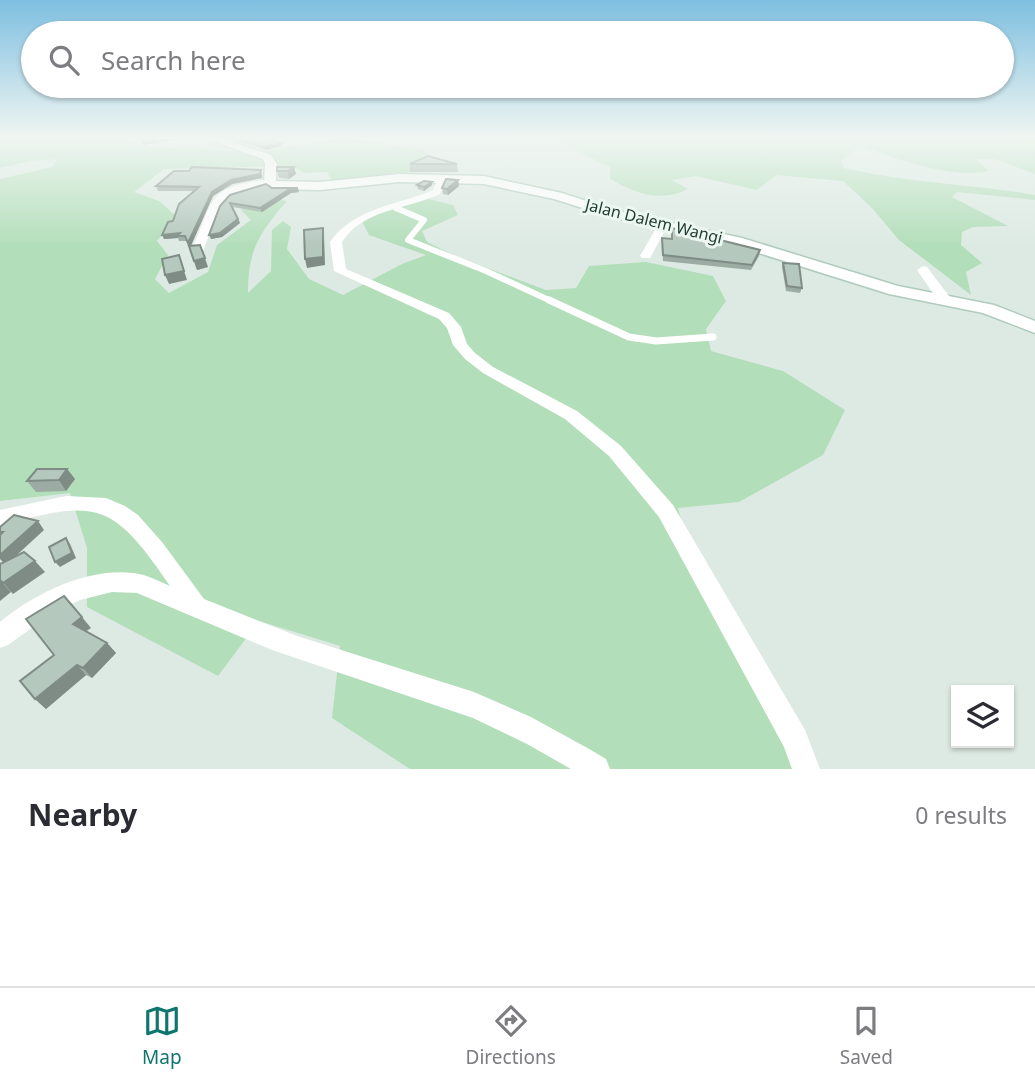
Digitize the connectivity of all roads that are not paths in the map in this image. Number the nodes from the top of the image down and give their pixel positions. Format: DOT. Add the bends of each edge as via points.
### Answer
graph roads {
  1 [pos="270,174"];
  2 [pos="441,180"];
  3 [pos="270,182"];
  4 [pos="393,207"];
  5 [pos="663,225"];
  6 [pos="197,251"];
  7 [pos="646,256"];
  8 [pos="923,270"];
  9 [pos="944,299"];
  10 [pos="1035,327"];
  11 [pos="713,337"];
  12 [pos="0,518"];
  13 [pos="195,604"];
  14 [pos="0,637"];
  15 [pos="596,769"];
  16 [pos="806,769"];
  1 -- 3 [label="street"];
  2 -- 3 [label="street, Jalan Dalem Wangi" via="399,178 299,186"];
  2 -- 4 [label="street" via="437,192"];
  2 -- 5 [label="street, Jalan Dalem Wangi" via="473,179 524,188"];
  3 -- 6 [label="street" via="240,185 215,200"];
  4 -- 11 [label="lane" via="424,220 408,240 629,337 656,341"];
  4 -- 16 [label="street" via="366,217 340,235 336,242 340,271 444,316 470,356 571,415 615,451 666,511 795,740"];
  5 -- 7 [label="street"];
  5 -- 9 [label="street, Jalan Dalem Wangi" via="769,250 895,290"];
  8 -- 9 [label="street"];
  9 -- 10 [label="street, Jalan Dalem Wangi"];
  12 -- 13 [label="street" via="77,503 108,506 132,521"];
  13 -- 14 [label="street" via="131,582 98,585 22,617"];
  13 -- 15 [label="street" via="343,665 474,705 556,743"];
}
